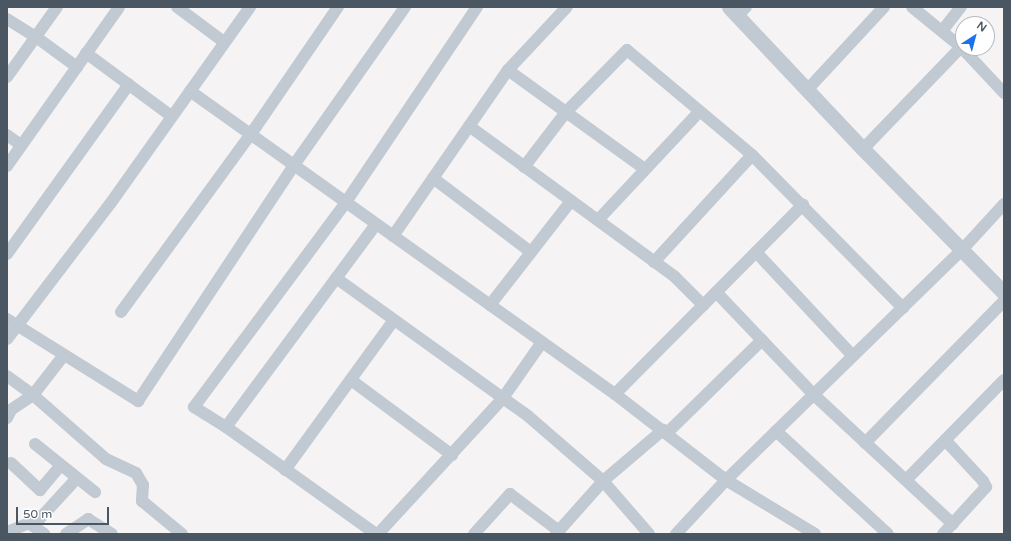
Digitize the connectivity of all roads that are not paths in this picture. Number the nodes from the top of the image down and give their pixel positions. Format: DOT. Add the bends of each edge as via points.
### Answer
graph roads {
  1 [pos="57,7"];
  2 [pos="119,7"];
  3 [pos="250,7"];
  4 [pos="338,7"];
  5 [pos="405,7"];
  6 [pos="477,7"];
  7 [pos="567,7"];
  8 [pos="884,7"];
  9 [pos="912,7"];
  10 [pos="961,7"];
  11 [pos="185,9"];
  12 [pos="738,10"];
  13 [pos="7,19"];
  14 [pos="942,31"];
  15 [pos="36,37"];
  16 [pos="224,42"];
  17 [pos="955,42"];
  18 [pos="86,53"];
  19 [pos="955,53"];
  20 [pos="971,56"];
  21 [pos="77,67"];
  22 [pos="508,70"];
  23 [pos="7,77"];
  24 [pos="128,84"];
  25 [pos="1002,85"];
  26 [pos="808,89"];
  27 [pos="190,91"];
  28 [pos="566,112"];
  29 [pos="700,112"];
  30 [pos="171,116"];
  31 [pos="469,126"];
  32 [pos="250,134"];
  33 [pos="7,135"];
  34 [pos="21,145"];
  35 [pos="863,149"];
  36 [pos="752,155"];
  37 [pos="294,165"];
  38 [pos="7,166"];
  39 [pos="524,167"];
  40 [pos="645,169"];
  41 [pos="433,178"];
  42 [pos="571,201"];
  43 [pos="346,202"];
  44 [pos="1004,204"];
  45 [pos="803,205"];
  46 [pos="598,220"];
  47 [pos="376,224"];
  48 [pos="392,236"];
  49 [pos="961,251"];
  50 [pos="531,252"];
  51 [pos="756,252"];
  52 [pos="7,254"];
  53 [pos="654,262"];
  54 [pos="336,278"];
  55 [pos="716,292"];
  56 [pos="1004,293"];
  57 [pos="1004,301"];
  58 [pos="490,305"];
  59 [pos="703,305"];
  60 [pos="903,308"];
  61 [pos="121,312"];
  62 [pos="394,320"];
  63 [pos="12,322"];
  64 [pos="7,339"];
  65 [pos="762,340"];
  66 [pos="542,342"];
  67 [pos="64,355"];
  68 [pos="853,356"];
  69 [pos="7,376"];
  70 [pos="350,380"];
  71 [pos="1004,380"];
  72 [pos="615,394"];
  73 [pos="814,394"];
  74 [pos="33,395"];
  75 [pos="503,398"];
  76 [pos="7,418"];
  77 [pos="226,427"];
  78 [pos="776,431"];
  79 [pos="665,432"];
  80 [pos="945,440"];
  81 [pos="866,443"];
  82 [pos="35,444"];
  83 [pos="452,455"];
  84 [pos="11,463"];
  85 [pos="60,466"];
  86 [pos="285,470"];
  87 [pos="77,478"];
  88 [pos="726,480"];
  89 [pos="906,480"];
  90 [pos="603,481"];
  91 [pos="95,492"];
  92 [pos="7,522"];
  93 [pos="953,524"];
  94 [pos="33,526"];
  95 [pos="11,532"];
  96 [pos="557,532"];
  97 [pos="44,534"];
  98 [pos="66,534"];
  99 [pos="112,534"];
  100 [pos="182,534"];
  101 [pos="377,534"];
  102 [pos="474,534"];
  103 [pos="649,534"];
  104 [pos="676,534"];
  105 [pos="815,534"];
  106 [pos="888,534"];
  107 [pos="943,534"];
  1 -- 15 [label="street"];
  2 -- 18 [label="street"];
  3 -- 16 [label="street"];
  4 -- 32 [label="street"];
  5 -- 37 [label="street"];
  6 -- 43 [label="street"];
  7 -- 22 [label="street"];
  8 -- 26 [label="street"];
  9 -- 14 [label="street"];
  10 -- 14 [label="street"];
  11 -- 16 [label="street"];
  12 -- 26 [label="street"];
  13 -- 15 [label="street"];
  14 -- 17 [label="street"];
  15 -- 21 [label="street"];
  15 -- 23 [label="street"];
  16 -- 27 [label="street"];
  18 -- 21 [label="street"];
  18 -- 24 [label="street"];
  19 -- 35 [label="street"];
  20 -- 25 [label="street"];
  21 -- 34 [label="street"];
  22 -- 28 [label="street"];
  22 -- 31 [label="street"];
  24 -- 30 [label="street"];
  24 -- 52 [label="street"];
  26 -- 35 [label="street"];
  27 -- 30 [label="street"];
  27 -- 32 [label="street"];
  28 -- 29 [label="street" via="627,50"];
  28 -- 39 [label="street"];
  28 -- 40 [label="street"];
  29 -- 36 [label="street"];
  29 -- 40 [label="street"];
  30 -- 63 [label="street" via="110,204"];
  31 -- 39 [label="street"];
  31 -- 41 [label="street"];
  32 -- 37 [label="street"];
  32 -- 61 [label="street"];
  33 -- 34 [label="street"];
  34 -- 38 [label="street"];
  35 -- 49 [label="street"];
  36 -- 45 [label="street"];
  36 -- 53 [label="street"];
  37 -- 43 [label="street"];
  37 -- 67 [label="street" via="138,401"];
  39 -- 42 [label="street"];
  40 -- 46 [label="street"];
  41 -- 48 [label="street"];
  41 -- 50 [label="street"];
  42 -- 46 [label="street"];
  42 -- 50 [label="street"];
  43 -- 47 [label="street"];
  43 -- 77 [label="street" via="194,407"];
  44 -- 49 [label="street"];
  45 -- 51 [label="street"];
  45 -- 60 [label="street"];
  46 -- 53 [label="street"];
  47 -- 48 [label="street"];
  47 -- 54 [label="street"];
  48 -- 58 [label="street"];
  49 -- 56 [label="street"];
  49 -- 60 [label="street"];
  50 -- 58 [label="street"];
  51 -- 55 [label="street"];
  51 -- 68 [label="street"];
  53 -- 59 [label="street"];
  54 -- 62 [label="street"];
  54 -- 77 [label="street"];
  55 -- 59 [label="street"];
  55 -- 65 [label="street"];
  57 -- 81 [label="street"];
  58 -- 66 [label="street"];
  59 -- 72 [label="street"];
  60 -- 68 [label="street"];
  62 -- 70 [label="street"];
  62 -- 75 [label="street"];
  63 -- 64 [label="street"];
  63 -- 67 [label="street"];
  65 -- 73 [label="street"];
  65 -- 79 [label="street"];
  66 -- 72 [label="street"];
  66 -- 75 [label="street"];
  67 -- 74 [label="street"];
  68 -- 73 [label="street"];
  69 -- 74 [label="street"];
  70 -- 83 [label="street"];
  70 -- 86 [label="street"];
  71 -- 80 [label="street"];
  72 -- 79 [label="street"];
  73 -- 78 [label="street"];
  73 -- 81 [label="street"];
  74 -- 76 [label="street" via="11,410"];
  74 -- 100 [label="street" via="106,459 136,473 143,485 142,501"];
  75 -- 83 [label="street"];
  75 -- 90 [label="street"];
  77 -- 86 [label="street"];
  78 -- 88 [label="street"];
  78 -- 106 [label="street"];
  79 -- 88 [label="street"];
  79 -- 90 [label="street"];
  80 -- 89 [label="street"];
  80 -- 93 [label="street" via="986,487"];
  81 -- 89 [label="street"];
  82 -- 85 [label="street"];
  83 -- 101 [label="street"];
  84 -- 85 [label="street" via="40,490"];
  85 -- 87 [label="street"];
  86 -- 101 [label="street"];
  87 -- 91 [label="street"];
  87 -- 94 [label="street"];
  88 -- 104 [label="street"];
  88 -- 105 [label="street"];
  89 -- 93 [label="street"];
  90 -- 96 [label="street"];
  90 -- 103 [label="street"];
  92 -- 95 [label="street"];
  93 -- 107 [label="street"];
  94 -- 95 [label="street" via="29,523"];
  94 -- 97 [label="street"];
  96 -- 102 [label="street" via="510,494"];
  98 -- 99 [label="street" via="88,519"];
}
